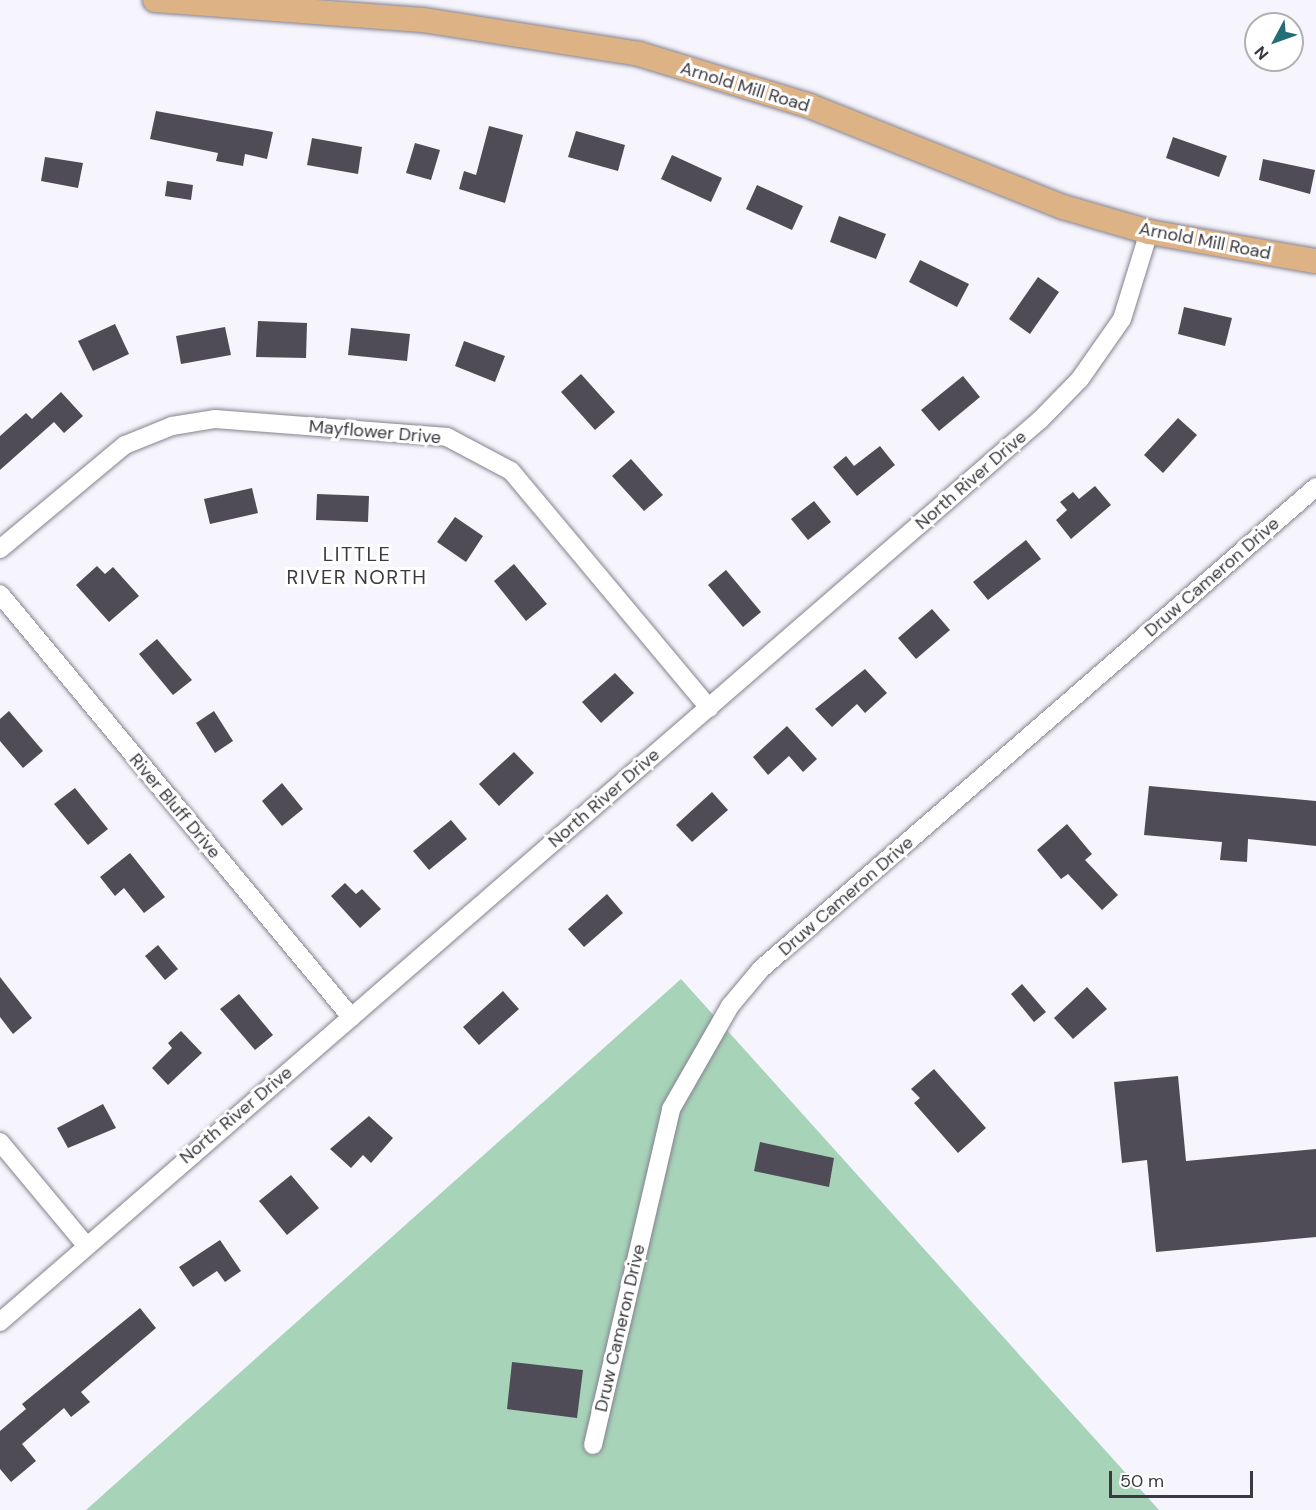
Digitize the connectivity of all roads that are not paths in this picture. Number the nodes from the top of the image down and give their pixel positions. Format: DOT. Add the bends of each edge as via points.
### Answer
graph roads {
  1 [pos="155,0"];
  2 [pos="1149,232"];
  3 [pos="1316,261"];
  4 [pos="1316,487"];
  5 [pos="0,549"];
  6 [pos="0,594"];
  7 [pos="709,708"];
  8 [pos="351,1017"];
  9 [pos="0,1142"];
  10 [pos="85,1244"];
  11 [pos="0,1322"];
  12 [pos="593,1444"];
  1 -- 2 [label="main road, Arnold Mill Road" via="423,20 639,54 810,106 1063,207"];
  2 -- 3 [label="main road, Arnold Mill Road"];
  2 -- 7 [label="street, North River Drive" via="1122,319 1080,379 1032,428"];
  4 -- 12 [label="street, Druw Cameron Drive" via="761,969 729,1006 671,1109"];
  5 -- 7 [label="street, Mayflower Drive" via="125,445 172,426 215,419 447,437 511,471"];
  6 -- 8 [label="street, River Bluff Drive"];
  7 -- 8 [label="street, North River Drive"];
  8 -- 10 [label="street, North River Drive"];
  9 -- 10 [label="street"];
  10 -- 11 [label="street, North River Drive"];
}
